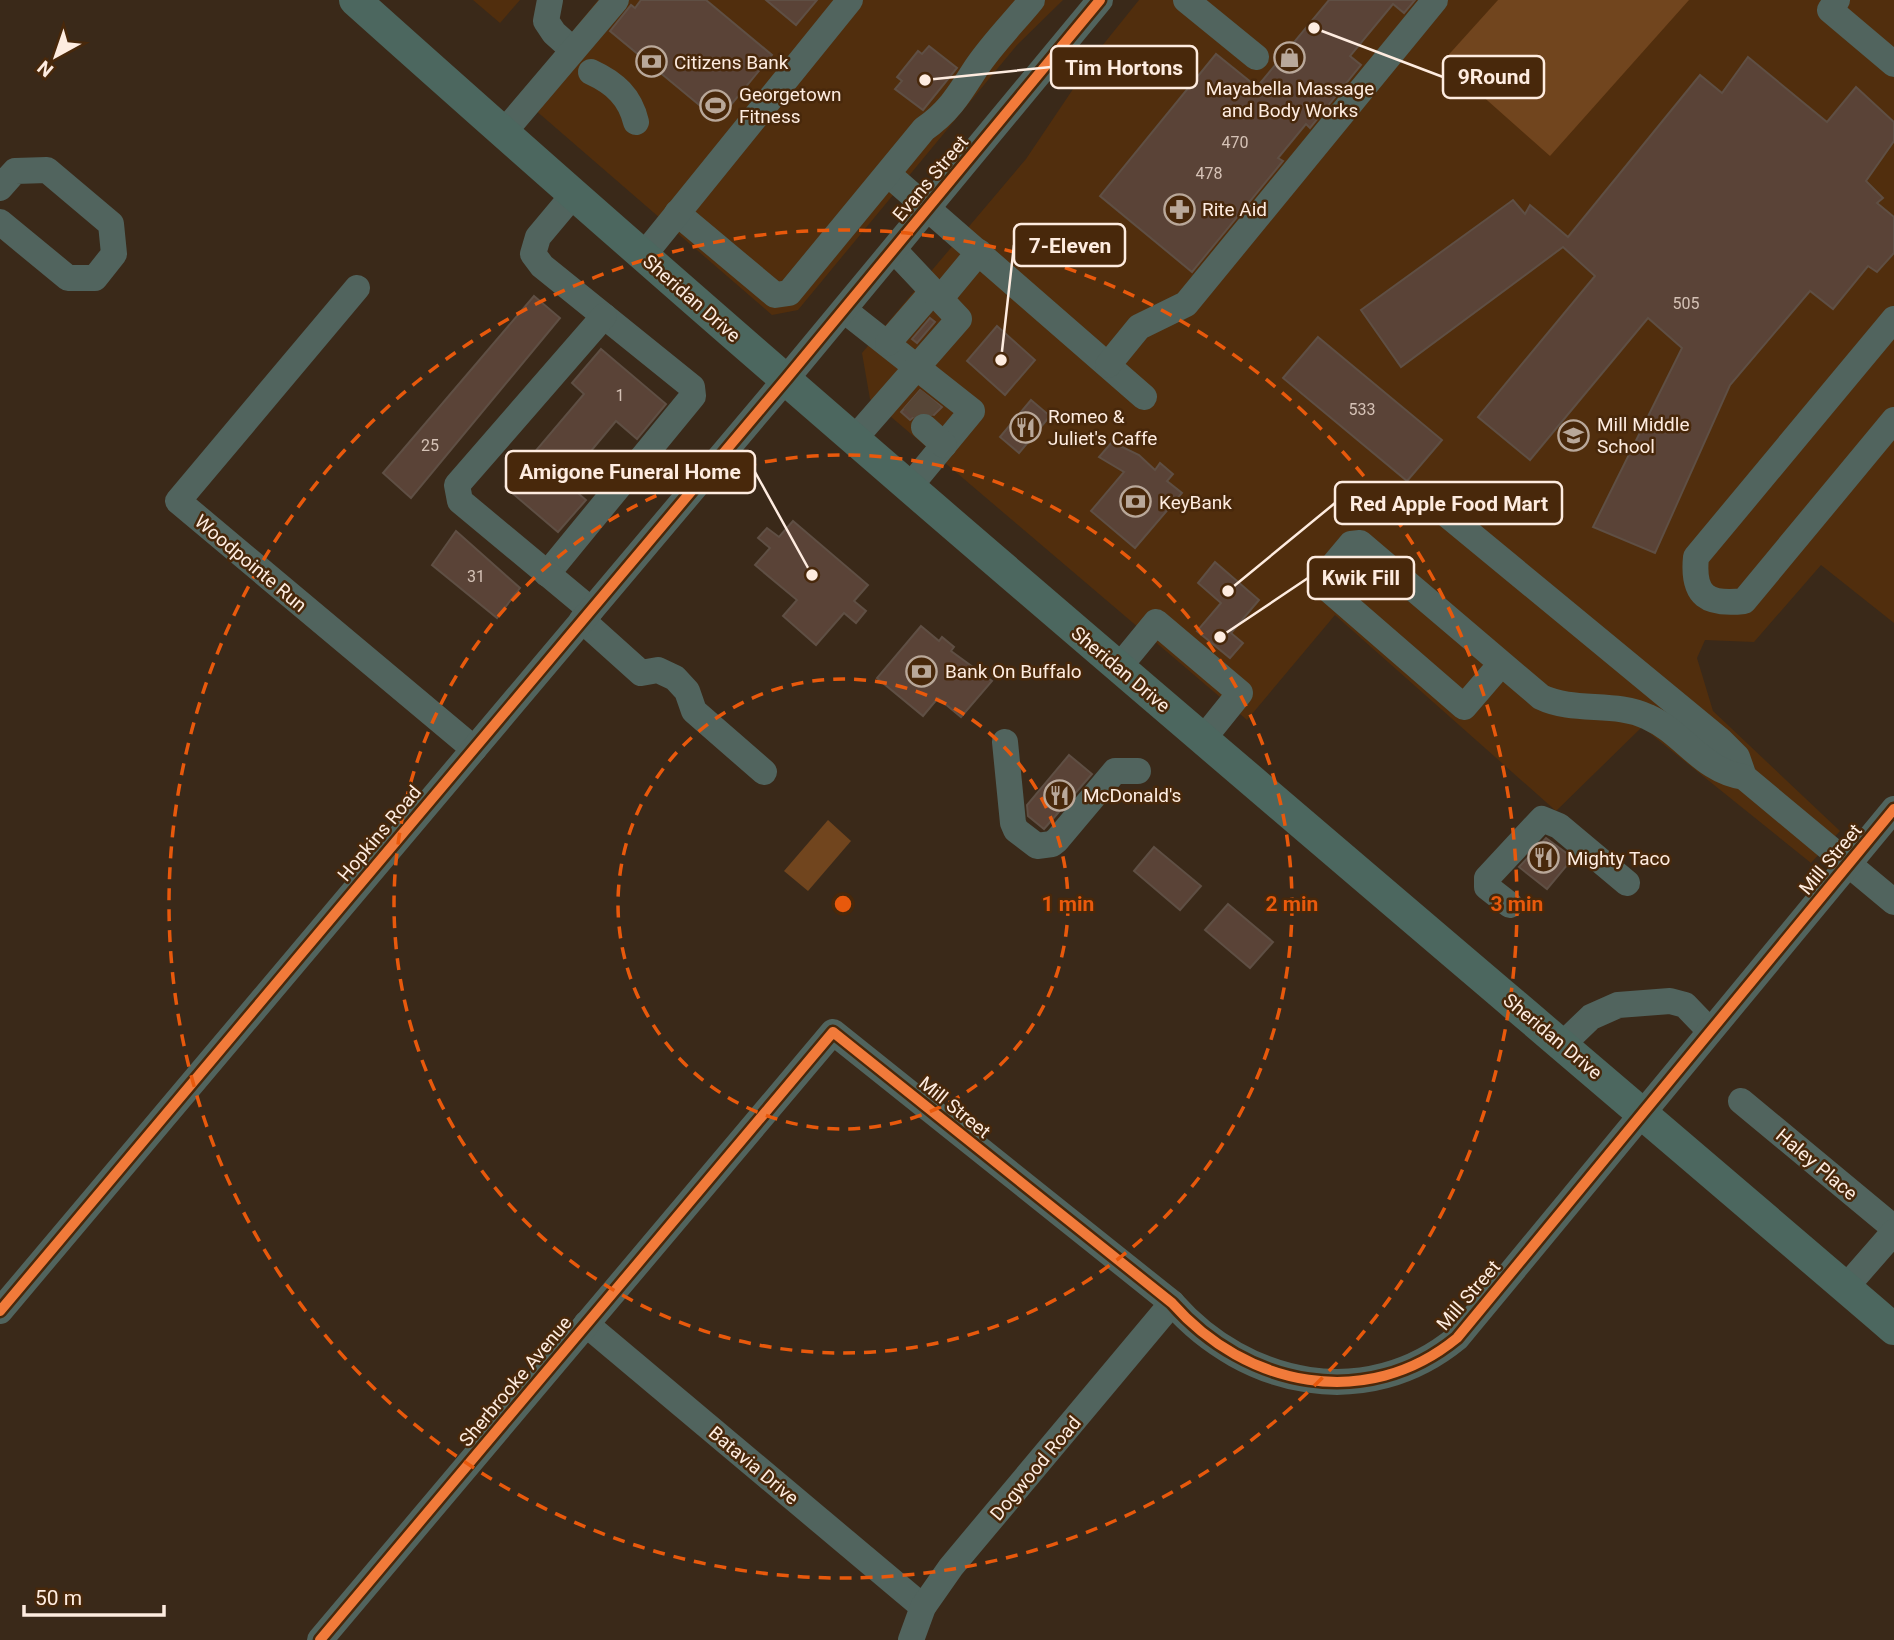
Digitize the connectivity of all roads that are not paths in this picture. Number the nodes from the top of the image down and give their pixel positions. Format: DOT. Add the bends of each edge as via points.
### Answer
graph roads {
  1 [pos="355,0"];
  2 [pos="550,0"];
  3 [pos="615,0"];
  4 [pos="850,0"];
  5 [pos="1031,0"];
  6 [pos="1100,0"];
  7 [pos="1186,0"];
  8 [pos="1435,0"];
  9 [pos="1837,0"];
  10 [pos="572,52"];
  11 [pos="1256,57"];
  12 [pos="1894,64"];
  13 [pos="977,67"];
  14 [pos="954,81"];
  15 [pos="603,86"];
  16 [pos="503,133"];
  17 [pos="888,174"];
  18 [pos="0,188"];
  19 [pos="574,194"];
  20 [pos="929,208"];
  21 [pos="677,213"];
  22 [pos="0,222"];
  23 [pos="894,250"];
  24 [pos="979,252"];
  25 [pos="643,256"];
  26 [pos="357,288"];
  27 [pos="936,295"];
  28 [pos="844,310"];
  29 [pos="604,316"];
  30 [pos="1894,319"];
  31 [pos="888,343"];
  32 [pos="1108,365"];
  33 [pos="918,366"];
  34 [pos="786,379"];
  35 [pos="1144,397"];
  36 [pos="928,422"];
  37 [pos="1889,435"];
  38 [pos="855,438"];
  39 [pos="948,440"];
  40 [pos="910,486"];
  41 [pos="1434,505"];
  42 [pos="547,574"];
  43 [pos="586,615"];
  44 [pos="1501,664"];
  45 [pos="1119,667"];
  46 [pos="1203,738"];
  47 [pos="1005,742"];
  48 [pos="474,749"];
  49 [pos="1138,771"];
  50 [pos="764,772"];
  51 [pos="1744,777"];
  52 [pos="1894,809"];
  53 [pos="1849,864"];
  54 [pos="1627,883"];
  55 [pos="1894,902"];
  56 [pos="1510,905"];
  57 [pos="1710,1031"];
  58 [pos="1563,1044"];
  59 [pos="1741,1101"];
  60 [pos="1643,1113"];
  61 [pos="739,1145"];
  62 [pos="1894,1230"];
  63 [pos="1846,1287"];
  64 [pos="1172,1303"];
  65 [pos="0,1311"];
  66 [pos="586,1324"];
  67 [pos="1894,1329"];
  68 [pos="923,1607"];
  69 [pos="332,1636"];
  70 [pos="911,1640"];
  1 -- 16 [label="main road, Sheridan Drive"];
  2 -- 10 [label="street" via="546,21"];
  3 -- 10 [label="street"];
  4 -- 21 [label="street"];
  5 -- 13 [label="street"];
  6 -- 20 [label="street, Evans Street"];
  7 -- 11 [label="street"];
  8 -- 32 [label="street" via="1186,304 1139,327"];
  9 -- 12 [label="street" via="1830,10"];
  10 -- 15 [label="street"];
  10 -- 16 [label="street"];
  13 -- 14 [label="street"];
  13 -- 17 [label="street" via="945,115 929,117"];
  15 -- 15 [label="street" via="639,131 625,95 606,79"];
  16 -- 19 [label="main road, Sheridan Drive"];
  17 -- 20 [label="street"];
  17 -- 21 [label="street" via="783,296 775,295"];
  18 -- 22 [label="street" via="15,171 47,170 111,224 114,254 95,278 68,278"];
  19 -- 25 [label="main road, Sheridan Drive"];
  19 -- 29 [label="street" via="538,237 533,254"];
  20 -- 23 [label="street, Evans Street"];
  20 -- 24 [label="street"];
  21 -- 25 [label="street"];
  23 -- 27 [label="street"];
  23 -- 28 [label="street, Evans Street"];
  24 -- 27 [label="street"];
  24 -- 32 [label="street"];
  25 -- 34 [label="main road, Sheridan Drive"];
  26 -- 48 [label="street, Woodpointe Run" via="178,501"];
  27 -- 31 [label="street"];
  27 -- 33 [label="street" via="959,319"];
  28 -- 31 [label="street"];
  28 -- 34 [label="street, Evans Street"];
  29 -- 42 [label="street" via="692,387 692,396"];
  29 -- 42 [label="street" via="457,485 460,501"];
  30 -- 37 [label="street" via="1696,557 1694,577 1702,594 1719,604 1744,601"];
  31 -- 33 [label="street"];
  32 -- 35 [label="street"];
  33 -- 38 [label="street" via="901,399"];
  33 -- 39 [label="street" via="972,411"];
  34 -- 38 [label="main road, Sheridan Drive"];
  34 -- 43 [label="street, Hopkins Road"];
  36 -- 39 [label="street"];
  38 -- 40 [label="main road, Sheridan Drive"];
  39 -- 40 [label="street"];
  40 -- 45 [label="main road, Sheridan Drive"];
  41 -- 51 [label="street" via="1720,740 1737,757"];
  42 -- 43 [label="street"];
  43 -- 48 [label="street, Hopkins Road"];
  43 -- 50 [label="street" via="640,673 657,670 675,678 687,691 694,711"];
  44 -- 44 [label="street" via="1360,543 1350,544 1325,575 1328,589 1464,707"];
  44 -- 51 [label="street" via="1549,701 1638,712 1652,718 1707,763 1725,774"];
  45 -- 46 [label="main road, Sheridan Drive"];
  45 -- 46 [label="street" via="1156,622 1167,631 1240,693"];
  46 -- 58 [label="main road, Sheridan Drive"];
  47 -- 49 [label="street" via="1013,823 1037,846 1057,840 1115,771"];
  48 -- 65 [label="street, Hopkins Road"];
  51 -- 53 [label="street"];
  52 -- 53 [label="street, Mill Street"];
  53 -- 55 [label="street"];
  53 -- 57 [label="street, Mill Street"];
  54 -- 56 [label="street" via="1559,825 1542,819 1485,883"];
  57 -- 58 [label="street" via="1685,1005 1670,1001 1618,1005 1591,1017"];
  57 -- 60 [label="street, Mill Street"];
  58 -- 60 [label="main road, Sheridan Drive"];
  59 -- 62 [label="street, Haley Place"];
  60 -- 63 [label="main road, Sheridan Drive"];
  60 -- 64 [label="street, Mill Street" via="1457,1339 1413,1367 1353,1381 1291,1378 1237,1357"];
  61 -- 64 [label="street, Mill Street" via="833,1032"];
  61 -- 66 [label="street, Sherbrooke Avenue"];
  62 -- 63 [label="street, Haley Place"];
  63 -- 67 [label="main road, Sheridan Drive"];
  64 -- 68 [label="street, Dogwood Road" via="951,1567"];
  66 -- 68 [label="street, Batavia Drive"];
  66 -- 69 [label="street, Sherbrooke Avenue"];
  68 -- 70 [label="street, Dogwood Road"];
}
